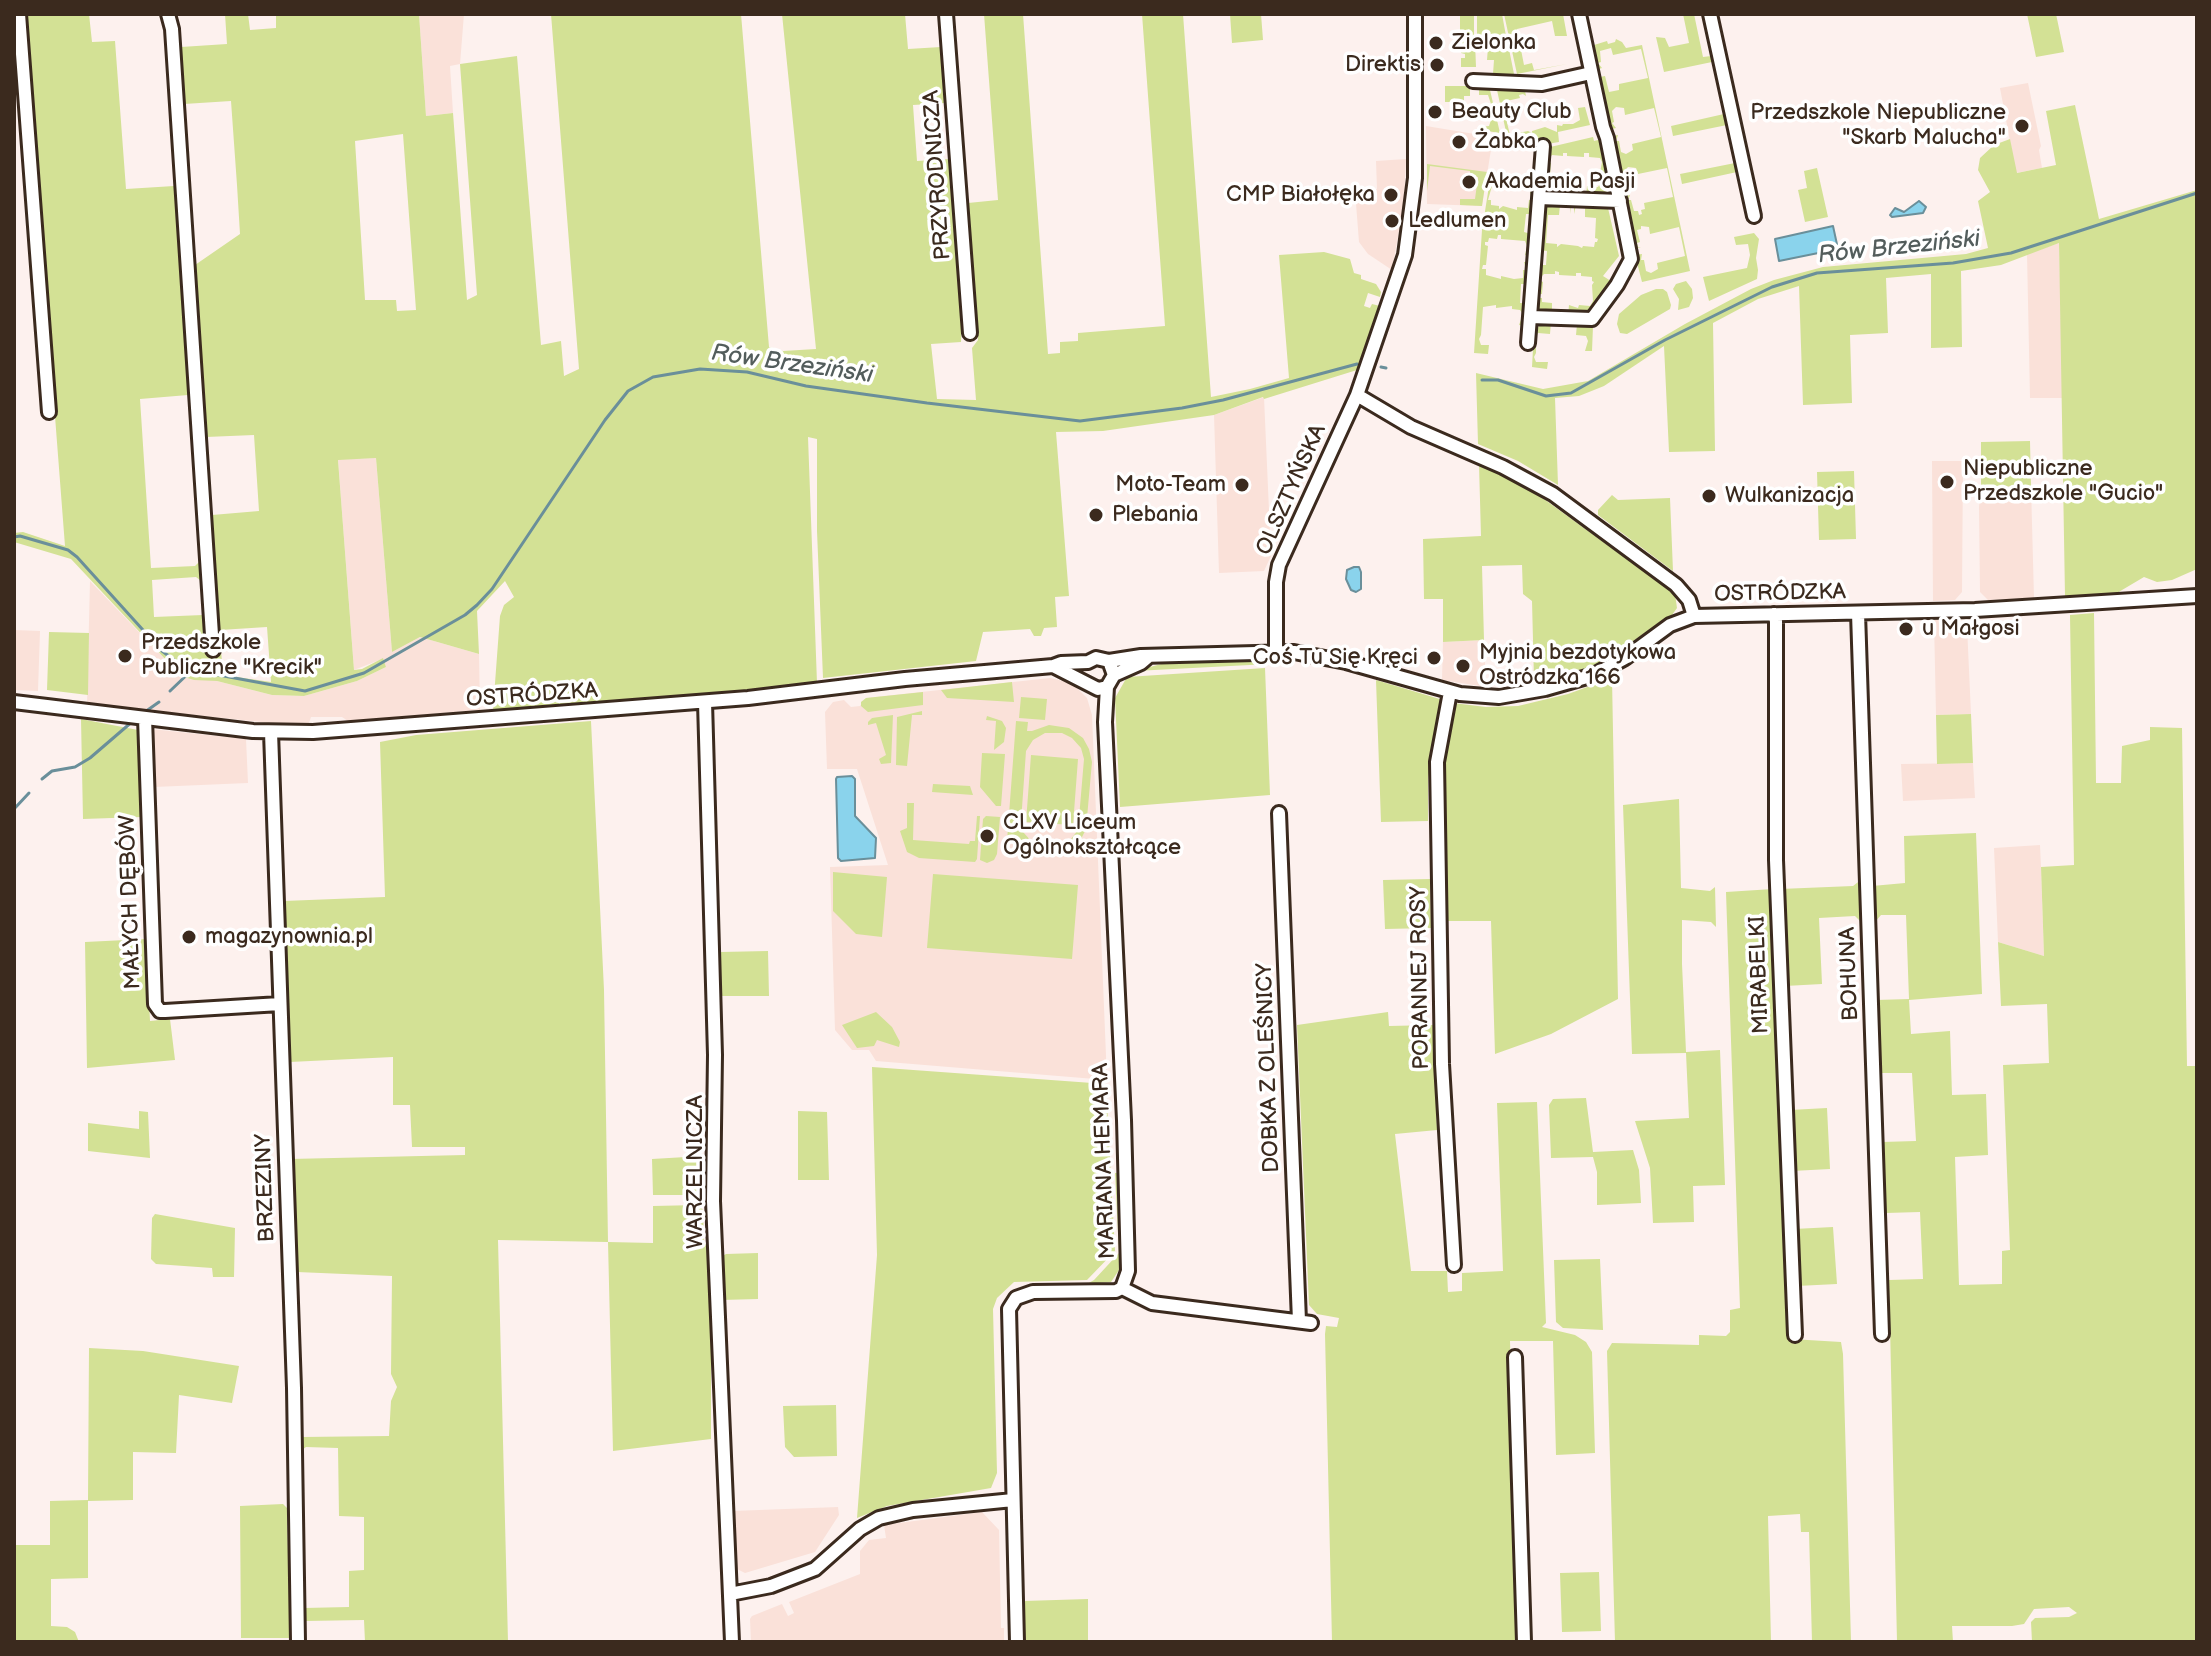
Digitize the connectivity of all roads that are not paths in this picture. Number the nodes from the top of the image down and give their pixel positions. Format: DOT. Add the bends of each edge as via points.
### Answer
graph roads {
  1 [pos="19,14"];
  2 [pos="168,14"];
  3 [pos="946,14"];
  4 [pos="1415,14"];
  5 [pos="1579,14"];
  6 [pos="1710,14"];
  7 [pos="1591,73"];
  8 [pos="1473,81"];
  9 [pos="1543,146"];
  10 [pos="1539,198"];
  11 [pos="1620,201"];
  12 [pos="1754,216"];
  13 [pos="1531,311"];
  14 [pos="970,333"];
  15 [pos="1528,343"];
  16 [pos="1357,395"];
  17 [pos="49,412"];
  18 [pos="2197,596"];
  19 [pos="1858,613"];
  20 [pos="1774,614"];
  21 [pos="1694,616"];
  22 [pos="213,650"];
  23 [pos="1276,651"];
  24 [pos="1148,657"];
  25 [pos="1109,661"];
  26 [pos="1088,662"];
  27 [pos="1053,666"];
  28 [pos="1100,682"];
  29 [pos="1450,692"];
  30 [pos="14,702"];
  31 [pos="705,702"];
  32 [pos="145,718"];
  33 [pos="271,732"];
  34 [pos="1279,813"];
  35 [pos="280,1004"];
  36 [pos="1454,1265"];
  37 [pos="1122,1288"];
  38 [pos="1882,1334"];
  39 [pos="1795,1335"];
  40 [pos="1515,1357"];
  41 [pos="1013,1500"];
  42 [pos="730,1594"];
  43 [pos="298,1642"];
  44 [pos="732,1642"];
  45 [pos="1017,1642"];
  46 [pos="1524,1642"];
  1 -- 17 [label="street"];
  2 -- 22 [label="street"];
  3 -- 14 [label="street, PRZYRODNICZA"];
  4 -- 16 [label="street, OLSZTYŃSKA" via="1415,164 1409,232 1399,279"];
  5 -- 7 [label="street"];
  6 -- 12 [label="street"];
  7 -- 8 [label="street" via="1542,84"];
  7 -- 11 [label="street"];
  9 -- 10 [label="street"];
  10 -- 11 [label="street"];
  10 -- 13 [label="street"];
  11 -- 13 [label="street" via="1631,259 1597,313 1588,321"];
  13 -- 15 [label="street"];
  16 -- 21 [label="street" via="1411,427 1553,494 1676,585"];
  16 -- 23 [label="street, OLSZTYŃSKA" via="1279,565"];
  18 -- 19 [label="street, OSTRÓDZKA"];
  19 -- 20 [label="street, OSTRÓDZKA"];
  19 -- 38 [label="street, BOHUNA"];
  20 -- 21 [label="street, OSTRÓDZKA"];
  20 -- 39 [label="street, MIRABELKI" via="1777,904"];
  21 -- 29 [label="street, OSTRÓDZKA" via="1670,625 1605,671 1584,679 1510,696"];
  23 -- 24 [label="street, OSTRÓDZKA"];
  23 -- 29 [label="street, OSTRÓDZKA" via="1346,662"];
  24 -- 25 [label="street, OSTRÓDZKA"];
  24 -- 28 [label="street, OSTRÓDZKA"];
  25 -- 26 [label="street, OSTRÓDZKA"];
  25 -- 28 [label="street"];
  26 -- 27 [label="street, OSTRÓDZKA"];
  26 -- 28 [label="street" via="1083,671"];
  27 -- 28 [label="street, OSTRÓDZKA"];
  27 -- 31 [label="street, OSTRÓDZKA"];
  28 -- 37 [label="street, MARIANA HEMARA" via="1127,1204 1128,1271"];
  29 -- 36 [label="street, PORANNEJ ROSY" via="1437,762 1442,1064"];
  30 -- 32 [label="street, OSTRÓDZKA"];
  31 -- 33 [label="street, OSTRÓDZKA"];
  31 -- 42 [label="street, WARZELNICZA" via="716,1063 713,1201"];
  32 -- 33 [label="street, OSTRÓDZKA"];
  32 -- 35 [label="street, MAŁYCH DĘBÓW" via="156,1008"];
  33 -- 35 [label="street, BRZEZINY"];
  34 -- 37 [label="street, DOBKA Z OLEŚNICY" via="1305,1322 1152,1303"];
  35 -- 43 [label="street, BRZEZINY"];
  37 -- 41 [label="street, MARIANA HEMARA" via="1109,1293 1033,1292 1011,1304"];
  40 -- 46 [label="street"];
  41 -- 42 [label="street" via="889,1514 860,1529 815,1569"];
  41 -- 45 [label="street, MARIANA HEMARA"];
  42 -- 44 [label="street, WARZELNICZA"];
}
